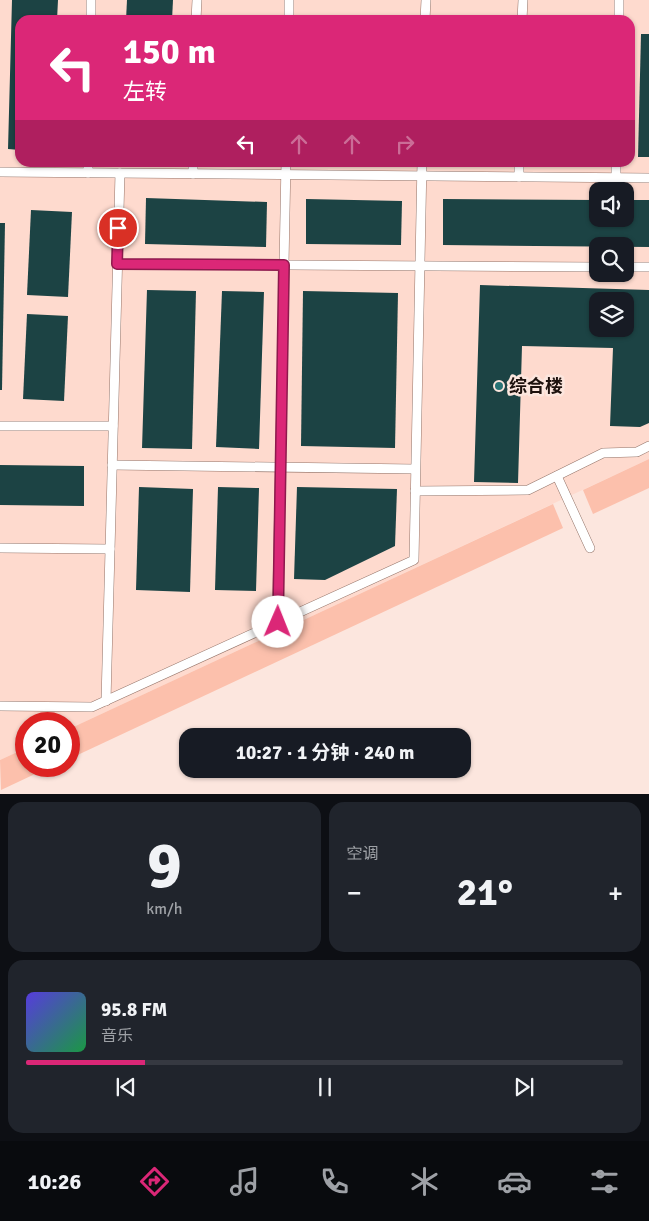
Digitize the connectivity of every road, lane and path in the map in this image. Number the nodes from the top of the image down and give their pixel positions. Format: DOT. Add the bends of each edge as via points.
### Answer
graph roads {
  1 [pos="91,0"];
  2 [pos="196,0"];
  3 [pos="290,0"];
  4 [pos="426,0"];
  5 [pos="523,0"];
  6 [pos="619,0"];
  7 [pos="91,15"];
  8 [pos="196,15"];
  9 [pos="289,15"];
  10 [pos="425,15"];
  11 [pos="522,15"];
  12 [pos="619,15"];
  13 [pos="88,167"];
  14 [pos="193,167"];
  15 [pos="286,167"];
  16 [pos="422,167"];
  17 [pos="519,167"];
  18 [pos="616,167"];
  19 [pos="0,172"];
  20 [pos="88,173"];
  21 [pos="120,173"];
  22 [pos="193,174"];
  23 [pos="286,175"];
  24 [pos="422,176"];
  25 [pos="519,177"];
  26 [pos="616,178"];
  27 [pos="649,178"];
  28 [pos="117,264"];
  29 [pos="284,265"];
  30 [pos="420,266"];
  31 [pos="589,267"];
  32 [pos="634,267"];
  33 [pos="649,267"];
  34 [pos="0,426"];
  35 [pos="113,426"];
  36 [pos="649,446"];
  37 [pos="112,465"];
  38 [pos="280,467"];
  39 [pos="416,469"];
  40 [pos="557,476"];
  41 [pos="415,491"];
  42 [pos="0,548"];
  43 [pos="590,548"];
  44 [pos="110,549"];
  45 [pos="278,622"];
  46 [pos="106,701"];
  47 [pos="0,706"];
  1 -- 7 [label="lane"];
  2 -- 8 [label="lane"];
  3 -- 9 [label="lane"];
  4 -- 10 [label="lane"];
  5 -- 11 [label="lane"];
  6 -- 12 [label="lane"];
  13 -- 20 [label="lane"];
  14 -- 22 [label="lane"];
  15 -- 23 [label="lane"];
  16 -- 24 [label="lane"];
  17 -- 25 [label="lane"];
  18 -- 26 [label="lane"];
  19 -- 20 [label="lane"];
  20 -- 21 [label="lane"];
  21 -- 22 [label="lane"];
  21 -- 28 [label="lane"];
  22 -- 23 [label="lane"];
  23 -- 24 [label="lane"];
  23 -- 29 [label="lane"];
  24 -- 25 [label="lane"];
  24 -- 30 [label="lane"];
  25 -- 26 [label="lane"];
  26 -- 27 [label="lane"];
  28 -- 29 [label="lane"];
  28 -- 35 [label="lane"];
  29 -- 30 [label="lane"];
  29 -- 38 [label="lane"];
  30 -- 31 [label="lane"];
  30 -- 39 [label="lane"];
  32 -- 33 [label="lane"];
  34 -- 35 [label="lane"];
  35 -- 37 [label="lane"];
  36 -- 40 [label="lane" via="638,452 603,453"];
  37 -- 38 [label="lane"];
  37 -- 44 [label="lane"];
  38 -- 39 [label="lane"];
  38 -- 45 [label="lane"];
  39 -- 41 [label="lane"];
  40 -- 41 [label="lane" via="528,490"];
  40 -- 43 [label="lane"];
  41 -- 45 [label="lane" via="414,560"];
  42 -- 44 [label="lane"];
  44 -- 46 [label="lane"];
  45 -- 46 [label="lane"];
  46 -- 47 [label="lane" via="92,707"];
}
